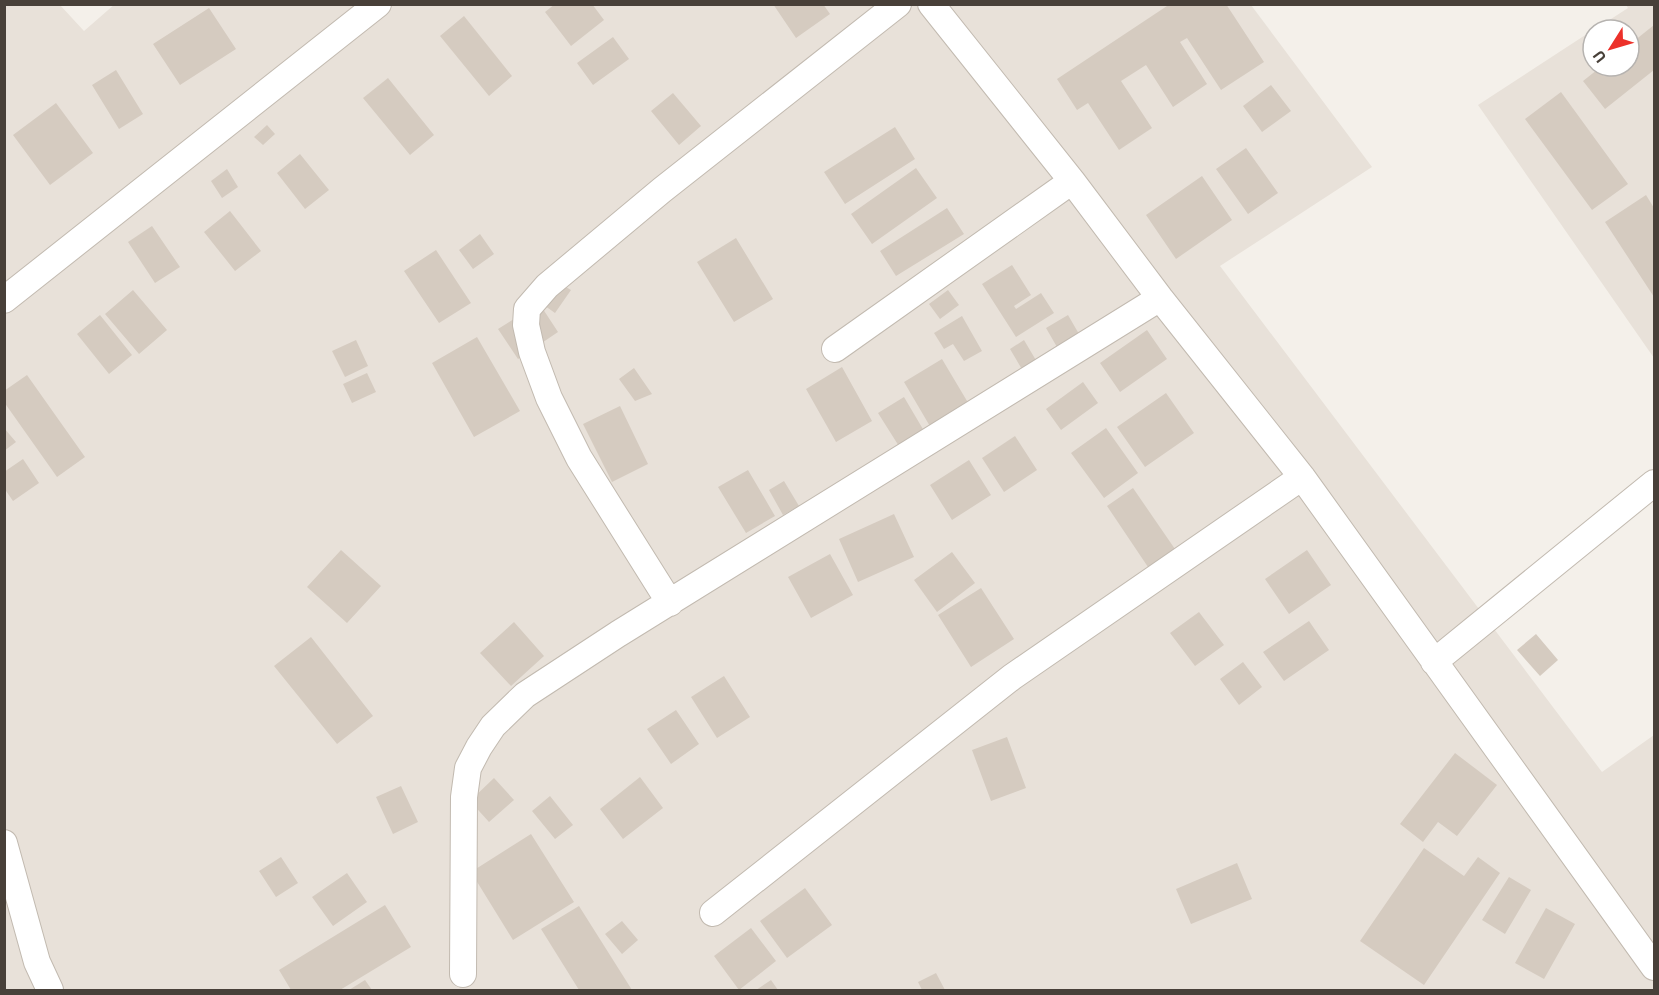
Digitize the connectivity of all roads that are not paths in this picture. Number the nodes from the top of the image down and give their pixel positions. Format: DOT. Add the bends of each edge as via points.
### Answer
graph roads {
  1 [pos="378,4"];
  2 [pos="898,4"];
  3 [pos="931,4"];
  4 [pos="1072,181"];
  5 [pos="1160,298"];
  6 [pos="4,300"];
  7 [pos="835,349"];
  8 [pos="1302,477"];
  9 [pos="1654,483"];
  10 [pos="670,603"];
  11 [pos="1434,662"];
  12 [pos="4,843"];
  13 [pos="713,913"];
  14 [pos="1654,967"];
  15 [pos="463,974"];
  16 [pos="44,988"];
  1 -- 6 [label="street"];
  2 -- 10 [label="street" via="662,190 547,285 527,309 532,352 549,398 579,458"];
  3 -- 4 [label="street"];
  4 -- 5 [label="street"];
  4 -- 7 [label="street"];
  5 -- 8 [label="street"];
  5 -- 10 [label="street"];
  8 -- 11 [label="street"];
  8 -- 13 [label="street" via="1012,677"];
  9 -- 11 [label="street"];
  10 -- 15 [label="street" via="525,695 478,747 468,768 464,797"];
  11 -- 14 [label="street"];
  12 -- 16 [label="street"];
}
